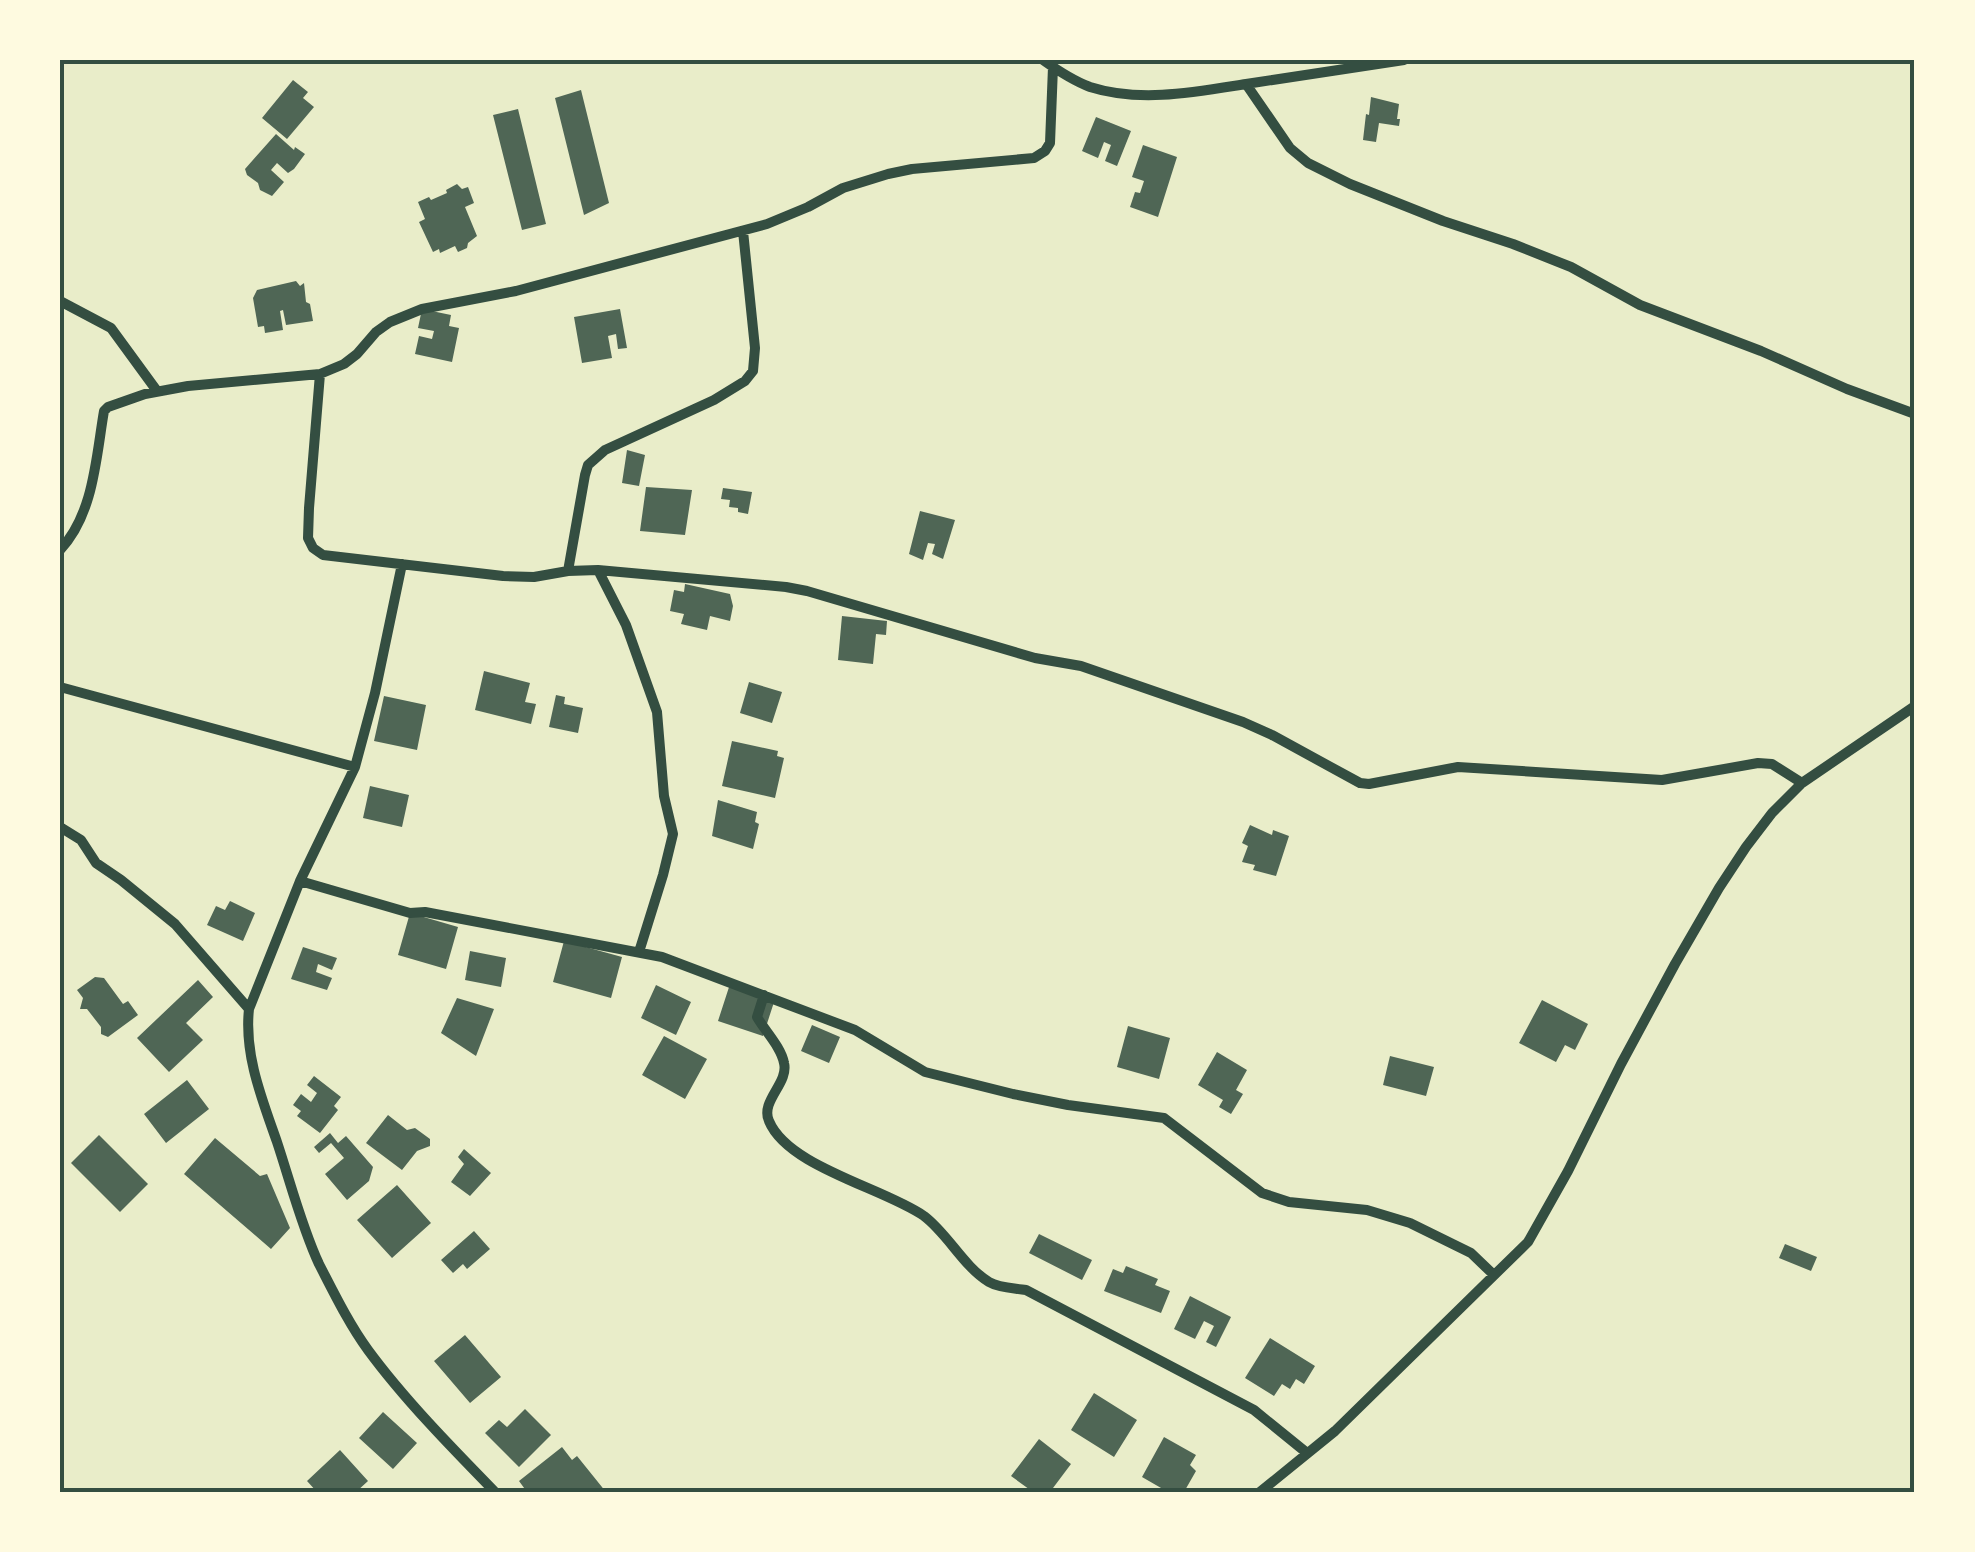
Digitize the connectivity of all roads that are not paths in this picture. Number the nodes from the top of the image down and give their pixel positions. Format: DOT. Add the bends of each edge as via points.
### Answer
graph roads {
  1 [pos="1404,60"];
  2 [pos="1048,64"];
  3 [pos="1246,84"];
  4 [pos="743,231"];
  5 [pos="60,301"];
  6 [pos="320,374"];
  7 [pos="157,391"];
  8 [pos="1915,414"];
  9 [pos="60,549"];
  10 [pos="402,564"];
  11 [pos="598,570"];
  12 [pos="568,571"];
  13 [pos="60,687"];
  14 [pos="1915,706"];
  15 [pos="355,767"];
  16 [pos="1802,783"];
  17 [pos="60,827"];
  18 [pos="300,881"];
  19 [pos="640,952"];
  20 [pos="764,995"];
  21 [pos="250,1010"];
  22 [pos="1494,1275"];
  23 [pos="1307,1452"];
  24 [pos="495,1492"];
  25 [pos="1260,1492"];
  1 -- 3 [label="street"];
  2 -- 3 [label="street" via="1118,94"];
  2 -- 4 [label="street" via="1050,143 1034,158 888,174"];
  3 -- 8 [label="street" via="1308,164"];
  4 -- 6 [label="street" via="422,309 390,322 344,364"];
  4 -- 12 [label="street" via="752,370 714,400 596,457 585,474"];
  5 -- 7 [label="street" via="111,328"];
  6 -- 7 [label="street"];
  6 -- 10 [label="street" via="308,538 323,554"];
  7 -- 9 [label="street" via="104,411 91,488"];
  10 -- 12 [label="street" via="520,577"];
  10 -- 15 [label="street"];
  11 -- 12 [label="street"];
  11 -- 16 [label="street" via="786,587 1066,662 1242,722 1360,783 1458,767 1662,780 1758,763"];
  11 -- 19 [label="street" via="657,712 673,834"];
  13 -- 15 [label="street"];
  14 -- 16 [label="street"];
  15 -- 18 [label="street"];
  16 -- 22 [label="street" via="1772,812 1720,888 1537,1228"];
  17 -- 21 [label="street" via="175,924"];
  18 -- 19 [label="street" via="410,913"];
  18 -- 21 [label="street"];
  19 -- 20 [label="street"];
  20 -- 22 [label="street" via="855,1030 925,1072 1068,1105 1164,1118 1262,1193 1400,1220 1471,1252"];
  20 -- 23 [label="street" via="756,1017 785,1067 767,1113 788,1145 924,1216 990,1283 1026,1290 1254,1410"];
  21 -- 24 [label="street" via="249,1050 264,1104 325,1276 368,1350"];
  22 -- 23 [label="street"];
  23 -- 25 [label="street"];
}
